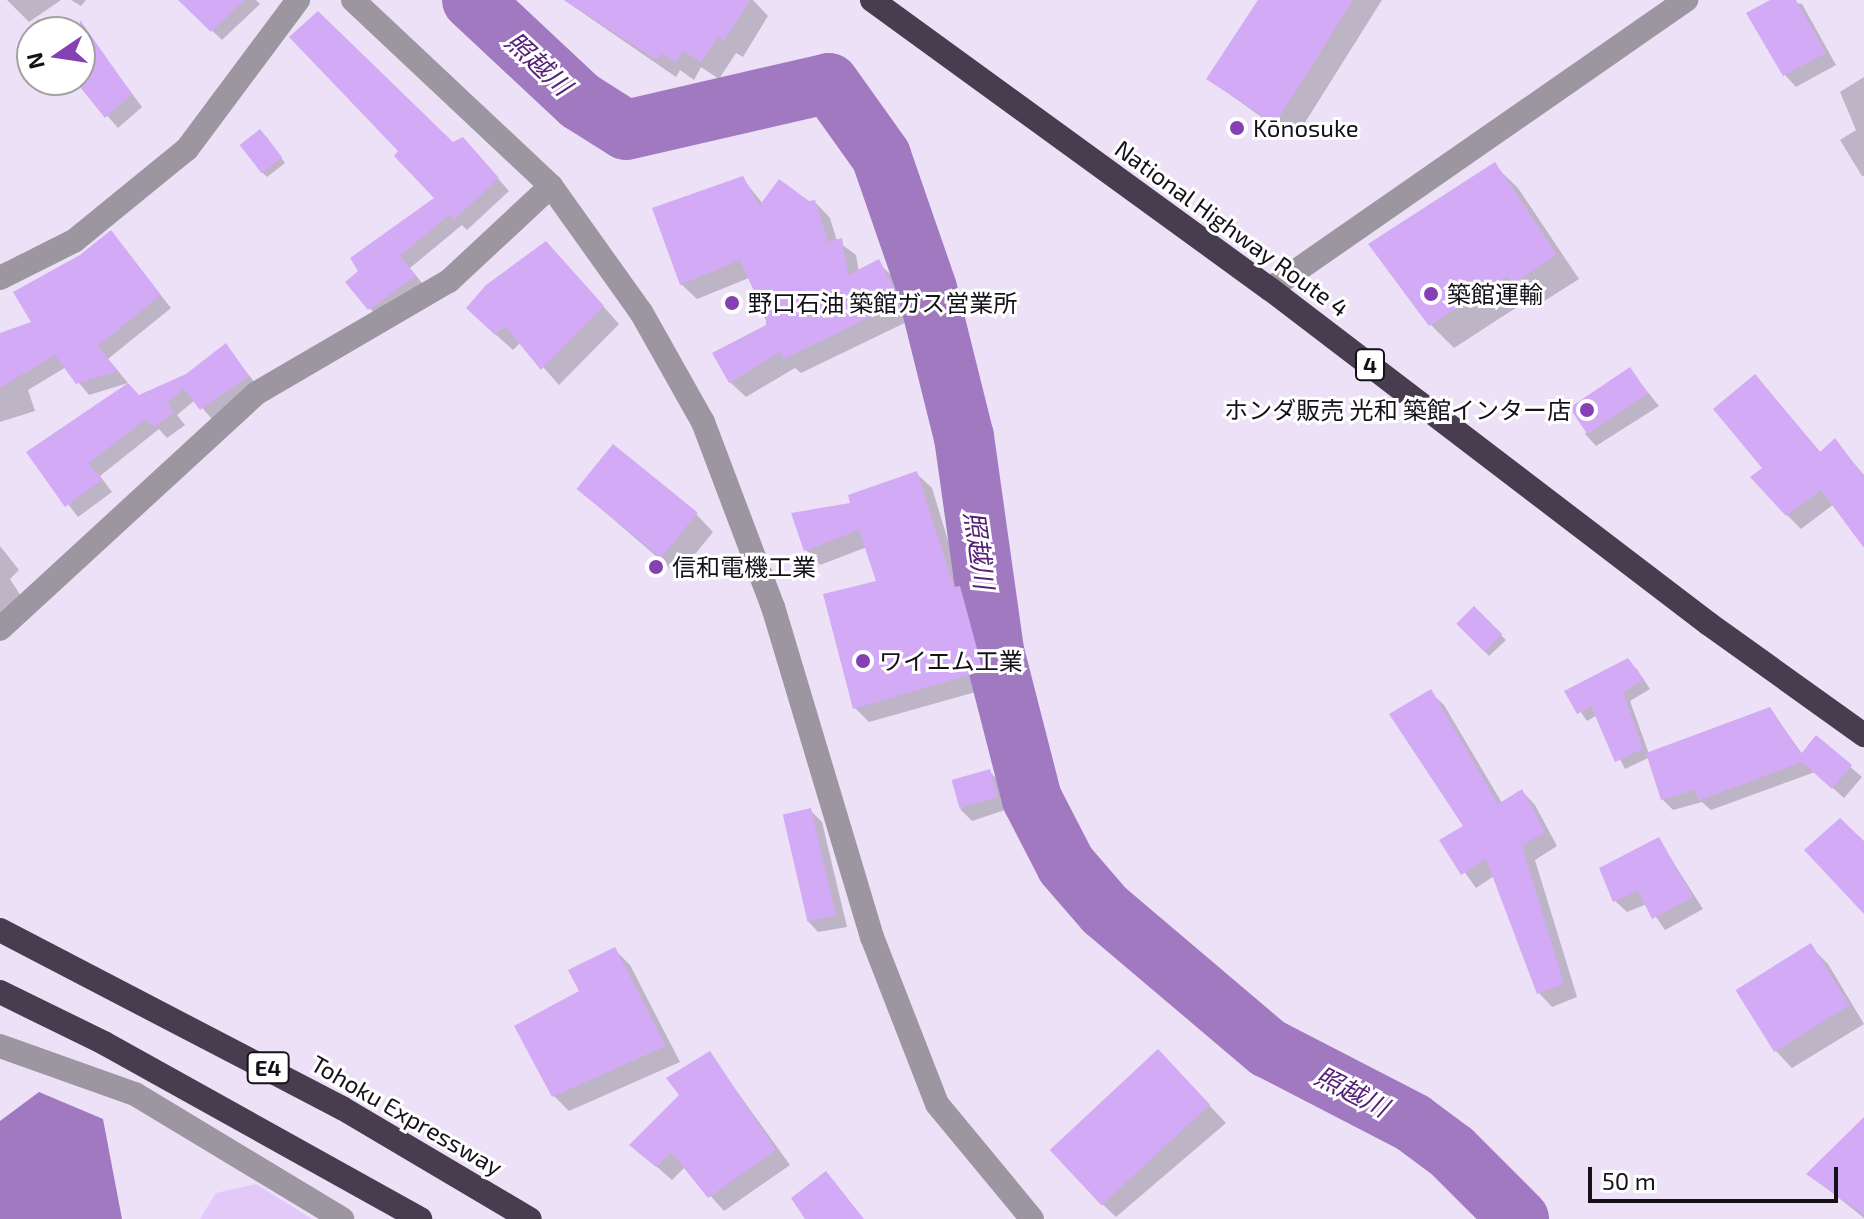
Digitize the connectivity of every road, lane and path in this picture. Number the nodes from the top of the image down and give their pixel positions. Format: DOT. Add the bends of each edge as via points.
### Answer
graph roads {
  1 [pos="298,0"];
  2 [pos="353,0"];
  3 [pos="872,0"];
  4 [pos="1686,0"];
  5 [pos="551,186"];
  6 [pos="0,278"];
  7 [pos="1270,289"];
  8 [pos="0,629"];
  9 [pos="1864,735"];
  10 [pos="0,930"];
  11 [pos="0,992"];
  12 [pos="0,1046"];
  13 [pos="342,1219"];
  14 [pos="420,1219"];
  15 [pos="530,1219"];
  16 [pos="1032,1219"];
  1 -- 6 [label="street" via="187,149 74,241"];
  2 -- 5 [label="street"];
  3 -- 7 [label="highway, National Highway Route 4 / 4"];
  4 -- 7 [label="street"];
  5 -- 8 [label="street" via="449,281 257,393"];
  5 -- 16 [label="street" via="641,312 703,422 773,607 872,937 937,1104"];
  7 -- 9 [label="highway, National Highway Route 4 / 4" via="1709,624"];
  10 -- 15 [label="highway, Tohoku Expressway / E4" via="342,1108"];
  11 -- 14 [label="highway, E4" via="117,1050"];
  12 -- 13 [label="street" via="135,1094"];
}
